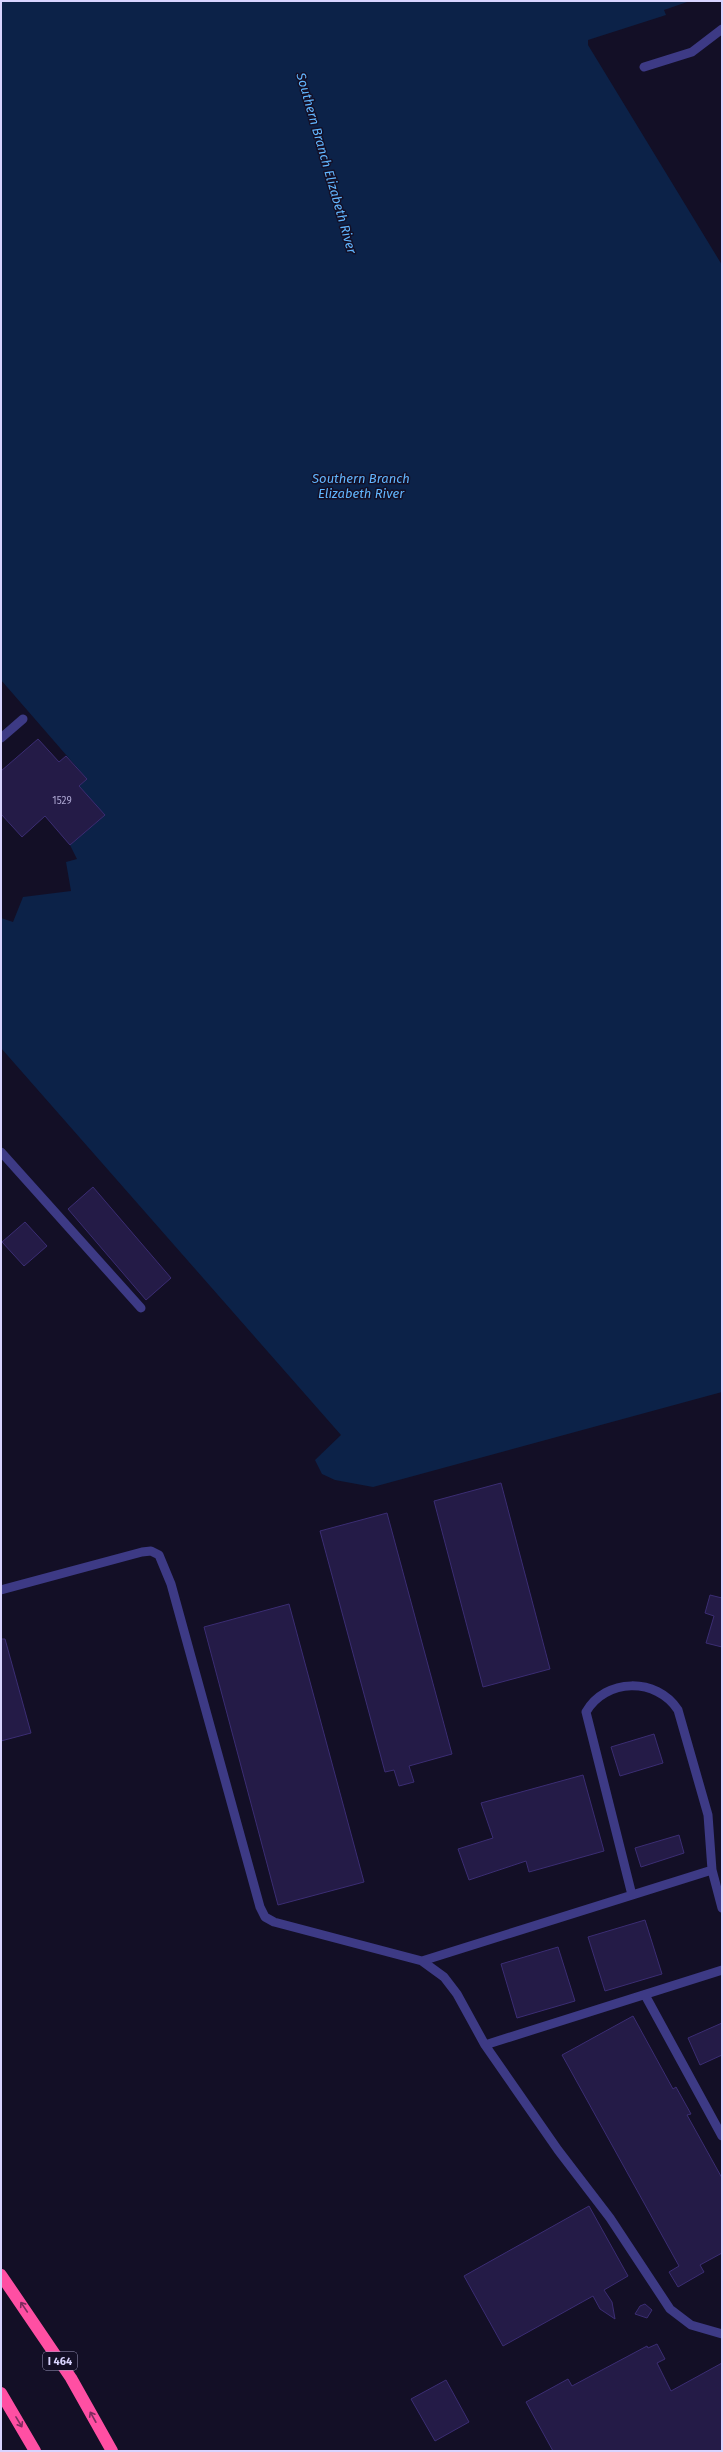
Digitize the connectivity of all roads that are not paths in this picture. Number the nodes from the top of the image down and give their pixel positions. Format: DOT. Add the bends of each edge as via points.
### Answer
graph roads {
  1 [pos="722,29"];
  2 [pos="644,67"];
  3 [pos="23,719"];
  4 [pos="1,738"];
  5 [pos="1,1152"];
  6 [pos="141,1308"];
  7 [pos="1,1590"];
  8 [pos="712,1870"];
  9 [pos="632,1895"];
  10 [pos="722,1908"];
  11 [pos="422,1961"];
  12 [pos="722,1970"];
  13 [pos="645,1995"];
  14 [pos="485,2045"];
  15 [pos="722,2136"];
  16 [pos="1,2275"];
  17 [pos="722,2334"];
  18 [pos="1,2393"];
  19 [pos="36,2451"];
  20 [pos="112,2451"];
  1 -- 2 [label="lane" via="692,52"];
  3 -- 4 [label="lane"];
  5 -- 6 [label="lane"];
  7 -- 11 [label="lane" via="142,1552 151,1551 159,1555 171,1584 265,1918"];
  8 -- 9 [label="lane"];
  8 -- 9 [label="lane" via="708,1816 678,1710 671,1699 650,1686 636,1685 617,1689 603,1694 592,1702 586,1712"];
  8 -- 10 [label="lane"];
  9 -- 11 [label="lane"];
  11 -- 14 [label="lane" via="444,1977 457,1994"];
  12 -- 13 [label="lane"];
  13 -- 14 [label="lane"];
  13 -- 15 [label="lane"];
  14 -- 17 [label="lane" via="558,2150 610,2218 670,2310 691,2325"];
  20 -- 16 [label="highway, I 464, one-way" via="71,2378"];
  18 -- 19 [label="highway, one-way"];
}
